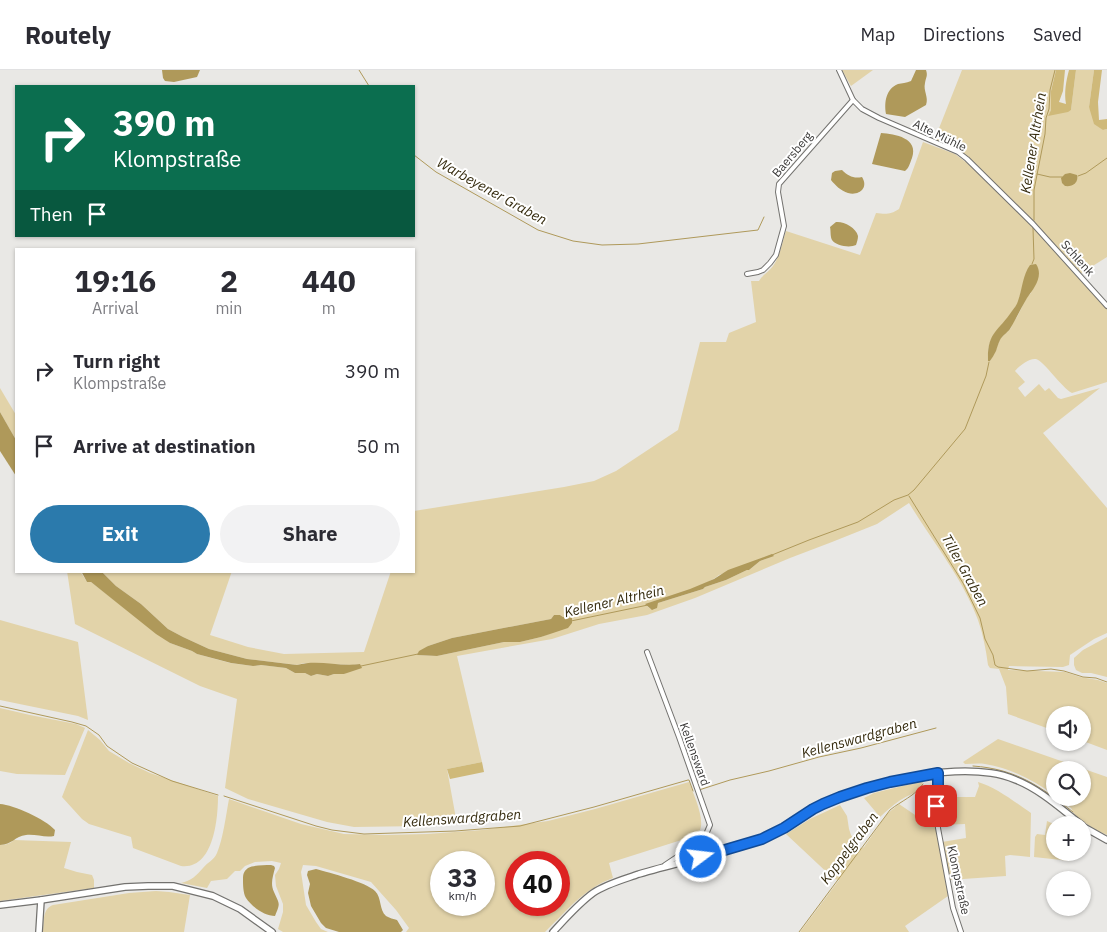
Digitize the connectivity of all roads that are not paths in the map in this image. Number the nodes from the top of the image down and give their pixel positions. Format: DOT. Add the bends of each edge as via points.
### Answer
graph roads {
  1 [pos="839,70"];
  2 [pos="853,100"];
  3 [pos="1033,224"];
  4 [pos="747,274"];
  5 [pos="1107,306"];
  6 [pos="647,652"];
  7 [pos="938,773"];
  8 [pos="1071,816"];
  9 [pos="1091,830"];
  10 [pos="1107,840"];
  11 [pos="663,867"];
  12 [pos="41,900"];
  13 [pos="0,905"];
  14 [pos="39,932"];
  15 [pos="272,932"];
  16 [pos="553,932"];
  17 [pos="961,932"];
  1 -- 2 [label="street, Alte Mühle"];
  2 -- 3 [label="street, Alte Mühle" via="880,118 958,152"];
  2 -- 4 [label="street, Baersberg" via="779,184 784,226 776,255 763,270"];
  3 -- 5 [label="street, Schlenk"];
  6 -- 11 [label="street, Kellensward" via="710,825 704,839"];
  7 -- 8 [label="street" via="992,773 1016,780 1048,798"];
  7 -- 11 [label="street" via="849,794 823,804 762,839"];
  7 -- 17 [label="street, Klompstraße" via="936,818 953,908"];
  9 -- 10 [label="street"];
  11 -- 16 [label="street" via="595,891"];
  12 -- 13 [label="street"];
  12 -- 14 [label="street"];
  12 -- 15 [label="street" via="125,887 173,886 213,896 253,917"];
}
